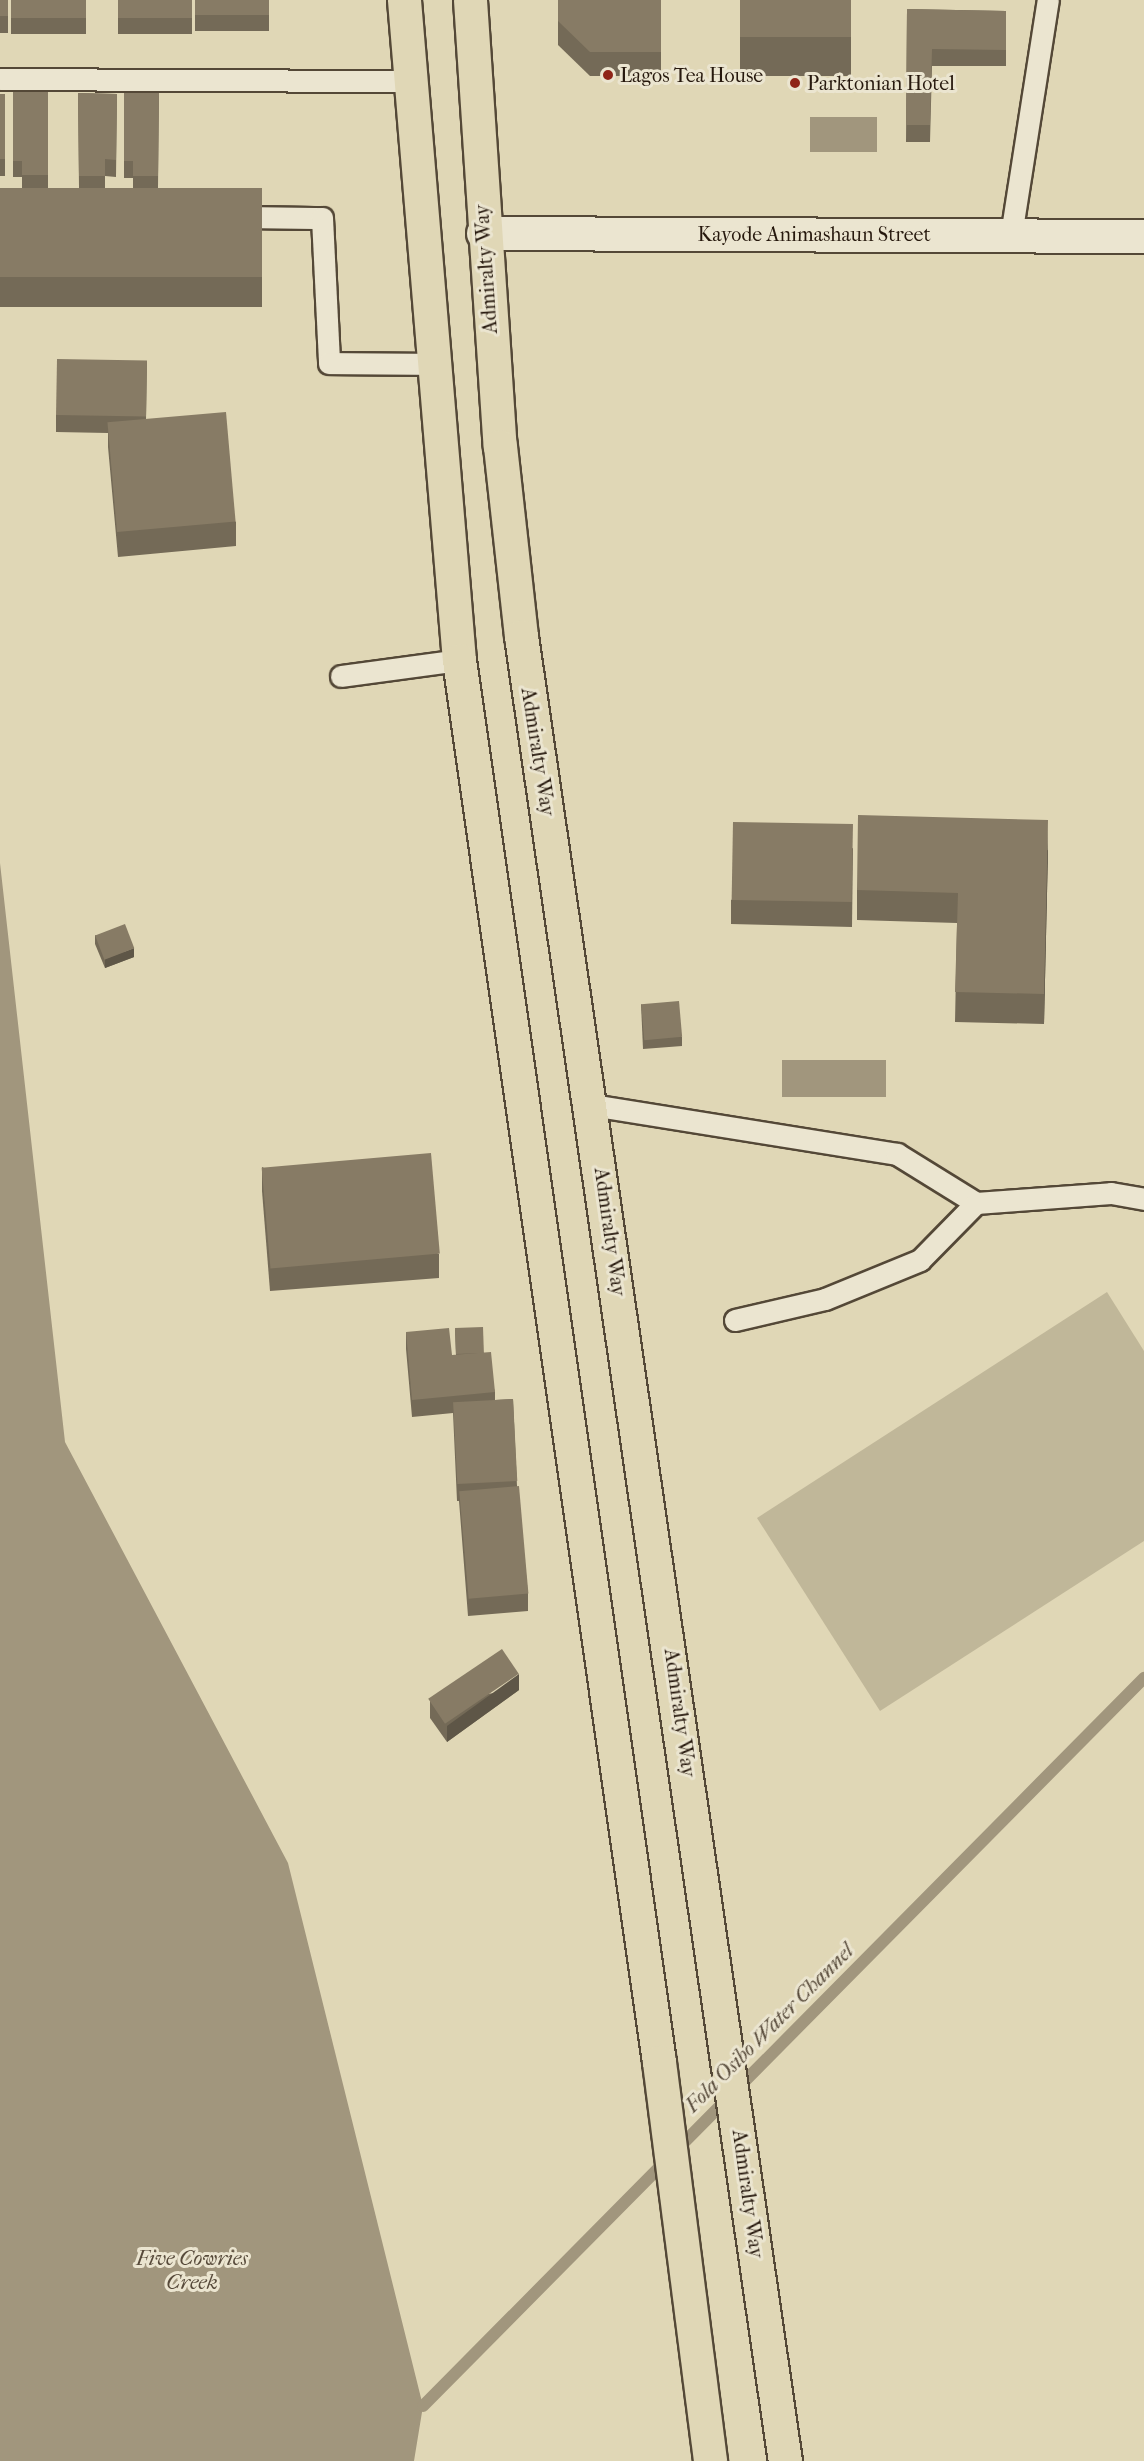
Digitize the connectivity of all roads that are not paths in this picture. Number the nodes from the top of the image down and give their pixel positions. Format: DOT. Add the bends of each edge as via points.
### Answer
graph roads {
  1 [pos="404,0"];
  2 [pos="470,0"];
  3 [pos="1048,0"];
  4 [pos="0,78"];
  5 [pos="408,81"];
  6 [pos="214,217"];
  7 [pos="483,233"];
  8 [pos="1011,235"];
  9 [pos="1144,236"];
  10 [pos="434,364"];
  11 [pos="459,660"];
  12 [pos="341,676"];
  13 [pos="592,1105"];
  14 [pos="1144,1199"];
  15 [pos="976,1203"];
  16 [pos="735,1320"];
  17 [pos="710,2461"];
  18 [pos="785,2461"];
  1 -- 5 [label="main road"];
  2 -- 7 [label="main road, Admiralty Way"];
  3 -- 8 [label="lane"];
  4 -- 5 [label="lane"];
  5 -- 10 [label="main road"];
  6 -- 10 [label="lane" via="322,218 328,363"];
  7 -- 8 [label="street, Kayode Animashaun Street"];
  7 -- 13 [label="main road, Admiralty Way" via="521,636"];
  8 -- 9 [label="street, Kayode Animashaun Street"];
  10 -- 11 [label="main road"];
  11 -- 12 [label="lane"];
  11 -- 17 [label="main road" via="659,2062"];
  13 -- 15 [label="lane" via="897,1154"];
  13 -- 18 [label="main road, Admiralty Way" via="727,2031"];
  14 -- 15 [label="lane" via="1111,1193"];
  15 -- 16 [label="lane" via="920,1260 825,1299"];
}
